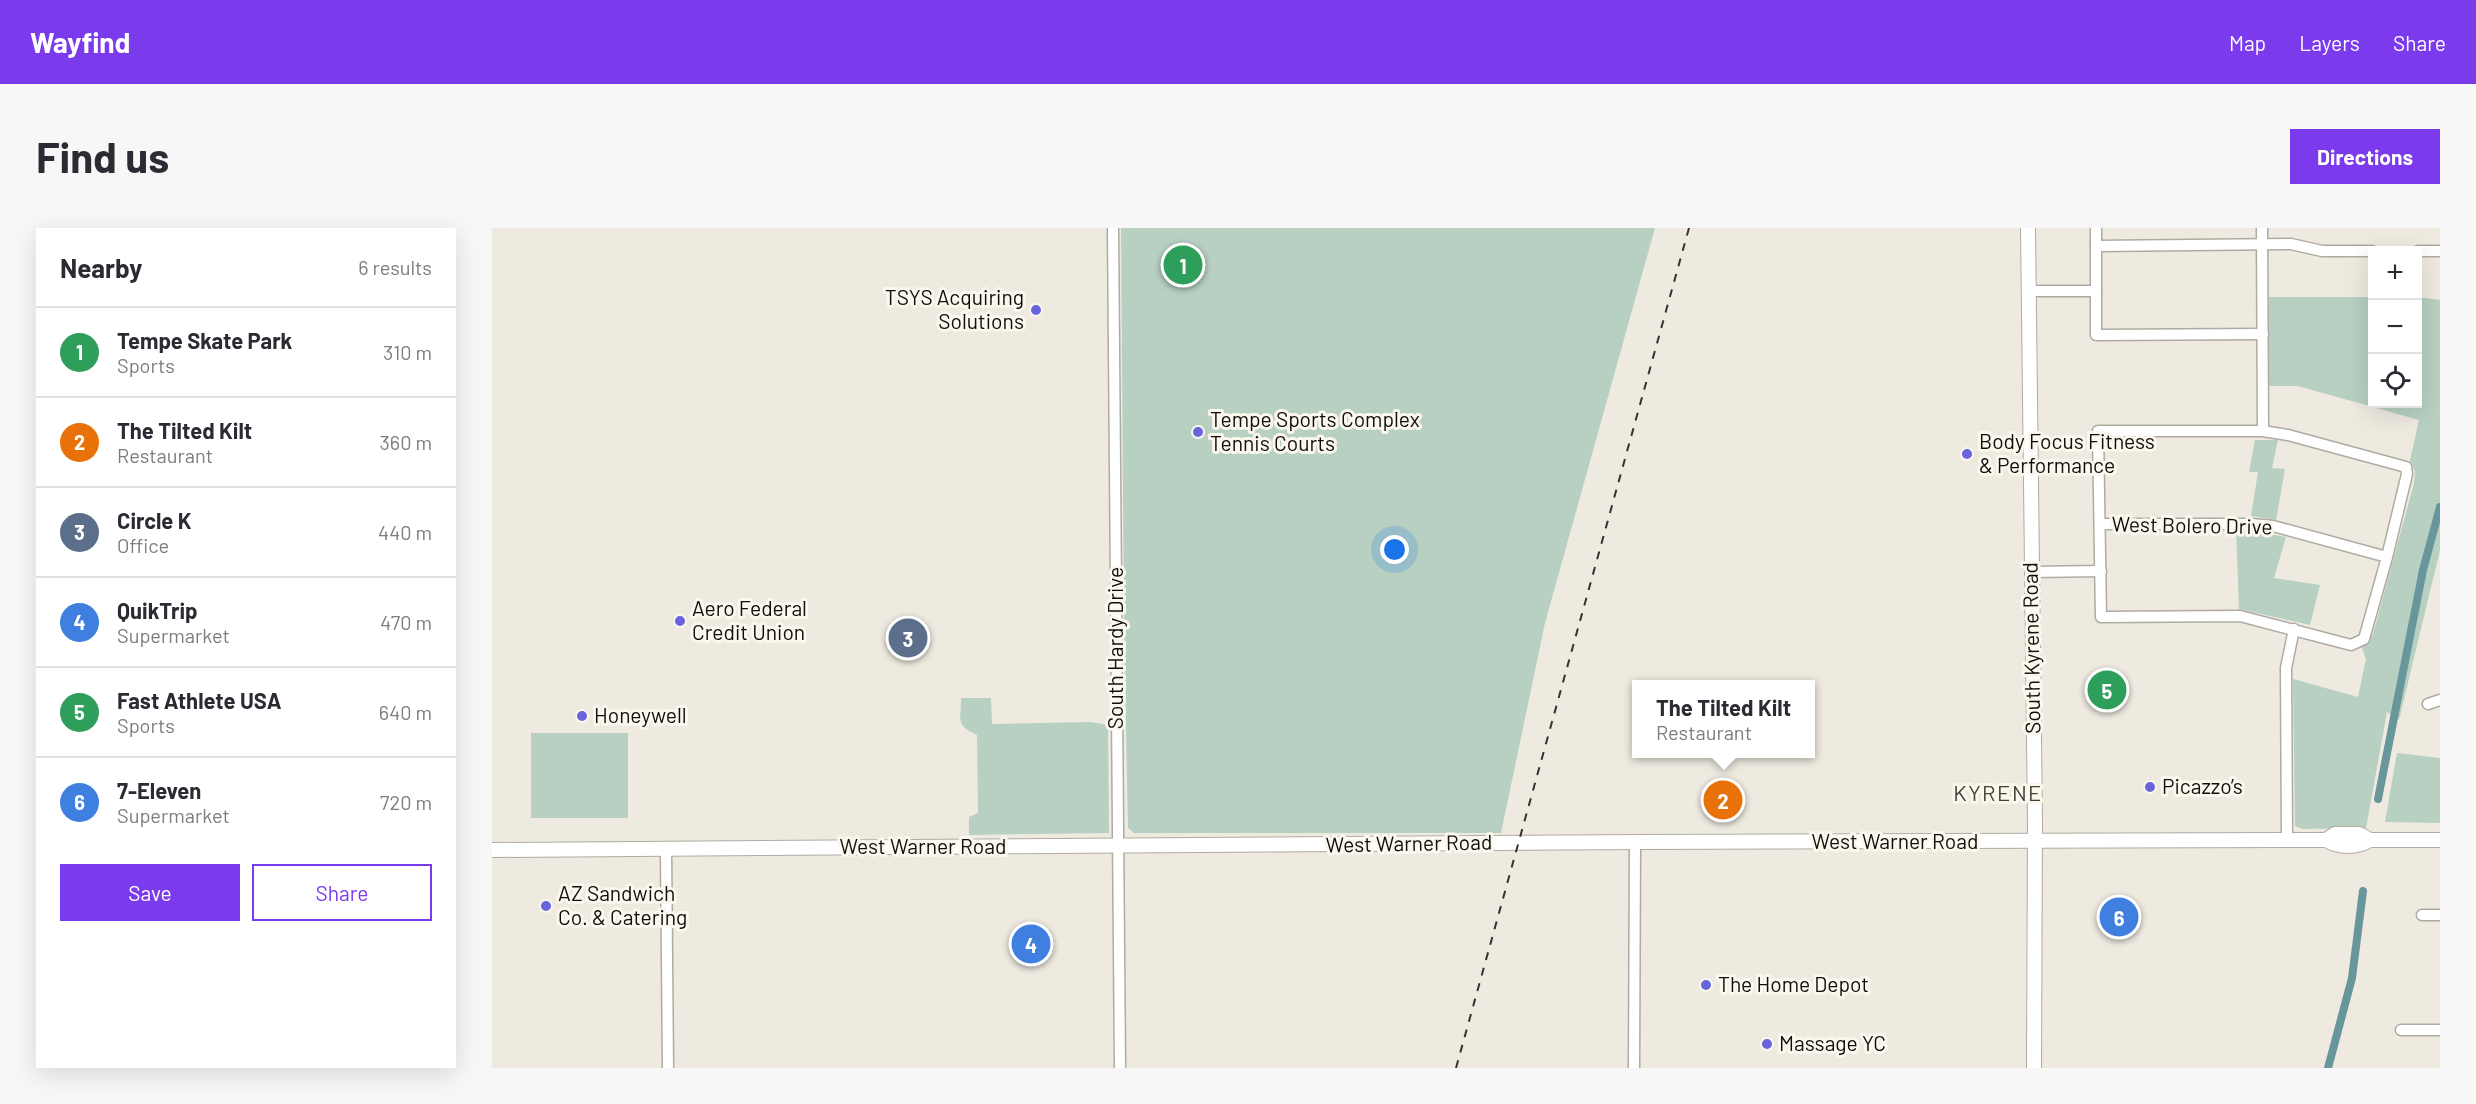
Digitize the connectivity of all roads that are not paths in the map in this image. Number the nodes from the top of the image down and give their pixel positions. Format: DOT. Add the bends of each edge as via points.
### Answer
graph roads {
  1 [pos="1113,228"];
  2 [pos="2028,228"];
  3 [pos="2096,228"];
  4 [pos="2262,228"];
  5 [pos="2262,243"];
  6 [pos="2096,246"];
  7 [pos="2368,251"];
  8 [pos="2422,251"];
  9 [pos="2440,251"];
  10 [pos="2028,291"];
  11 [pos="2096,291"];
  12 [pos="2263,334"];
  13 [pos="2263,431"];
  14 [pos="2100,524"];
  15 [pos="2387,557"];
  16 [pos="2031,572"];
  17 [pos="2101,572"];
  18 [pos="2294,629"];
  19 [pos="2440,700"];
  20 [pos="2428,704"];
  21 [pos="2440,840"];
  22 [pos="2287,841"];
  23 [pos="1635,842"];
  24 [pos="2035,842"];
  25 [pos="1118,846"];
  26 [pos="666,849"];
  27 [pos="492,850"];
  28 [pos="2422,915"];
  29 [pos="2440,915"];
  30 [pos="2401,1030"];
  31 [pos="2440,1030"];
  32 [pos="668,1068"];
  33 [pos="1120,1068"];
  34 [pos="1634,1068"];
  35 [pos="2034,1068"];
  1 -- 25 [label="street, South Hardy Drive"];
  2 -- 10 [label="main road, South Kyrene Road"];
  3 -- 6 [label="street"];
  4 -- 5 [label="street"];
  5 -- 6 [label="street"];
  5 -- 7 [label="street" via="2322,251"];
  5 -- 12 [label="street"];
  6 -- 11 [label="street"];
  8 -- 9 [label="street"];
  10 -- 11 [label="street"];
  10 -- 16 [label="main road, South Kyrene Road"];
  11 -- 12 [label="street" via="2096,335"];
  12 -- 13 [label="street"];
  13 -- 14 [label="street" via="2098,431"];
  13 -- 15 [label="street" via="2406,467"];
  14 -- 15 [label="street, West Bolero Drive" via="2273,526"];
  14 -- 17 [label="street"];
  15 -- 18 [label="street" via="2364,639 2359,644"];
  16 -- 17 [label="street"];
  16 -- 24 [label="main road, South Kyrene Road"];
  17 -- 18 [label="street" via="2101,617 2227,615"];
  18 -- 22 [label="street" via="2286,668"];
  19 -- 20 [label="street"];
  21 -- 22 [label="main road, West Warner Road" via="2370,840 2359,834 2335,834 2326,840"];
  22 -- 24 [label="main road, West Warner Road"];
  23 -- 24 [label="main road, West Warner Road"];
  23 -- 25 [label="main road, West Warner Road"];
  23 -- 34 [label="street"];
  24 -- 35 [label="main road, South Kyrene Road"];
  25 -- 26 [label="main road, West Warner Road"];
  25 -- 33 [label="street, South Hardy Drive"];
  26 -- 27 [label="main road, West Warner Road"];
  26 -- 32 [label="street"];
  28 -- 29 [label="street"];
  30 -- 31 [label="street"];
}
